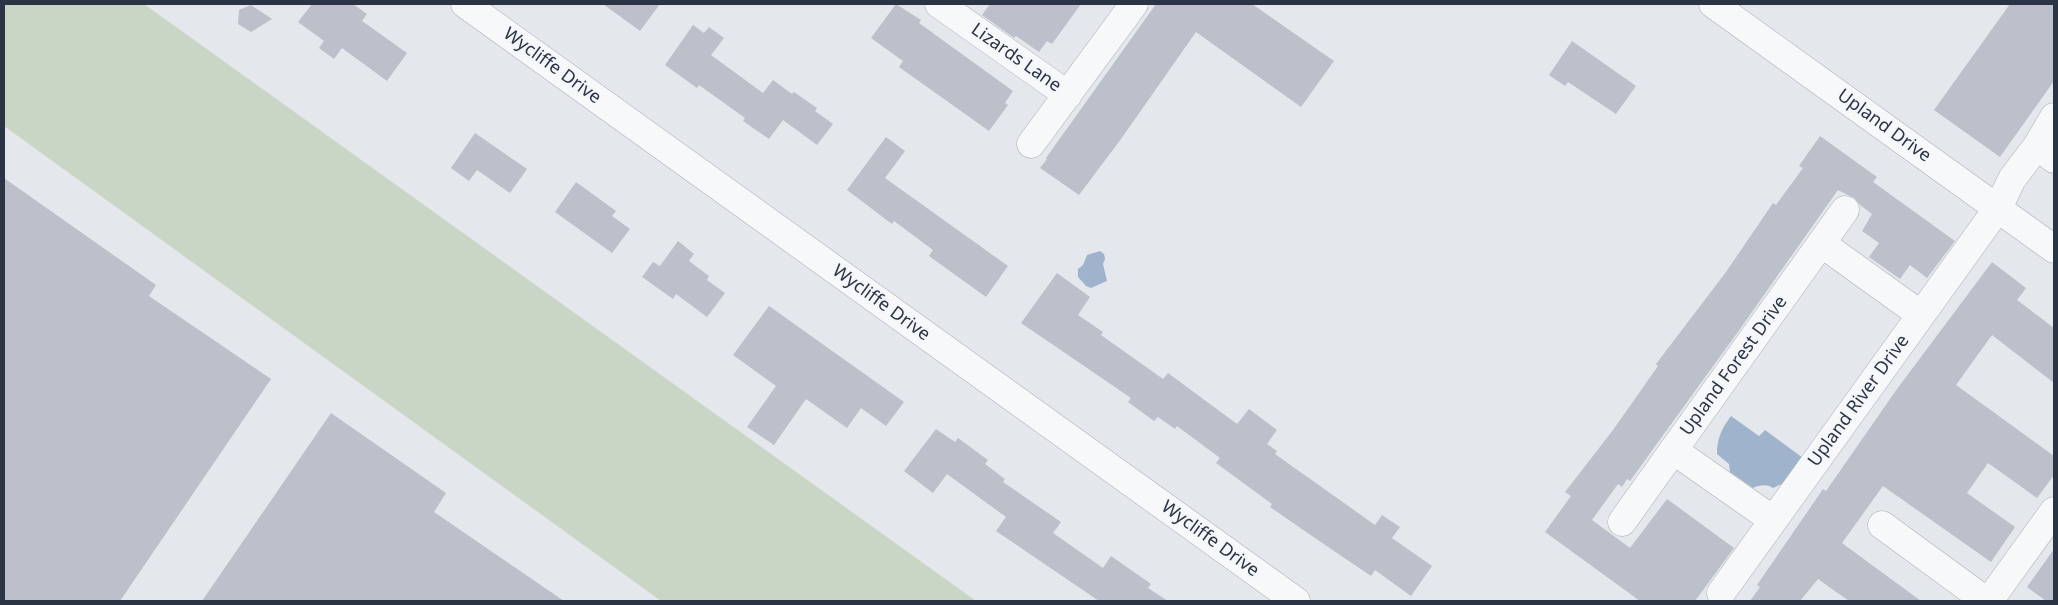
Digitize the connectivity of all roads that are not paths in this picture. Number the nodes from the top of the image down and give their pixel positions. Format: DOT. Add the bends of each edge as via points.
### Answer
graph roads {
  1 [pos="939,4"];
  2 [pos="1134,4"];
  3 [pos="1713,4"];
  4 [pos="482,9"];
  5 [pos="1068,95"];
  6 [pos="2054,116"];
  7 [pos="1031,144"];
  8 [pos="2046,152"];
  9 [pos="1998,208"];
  10 [pos="1845,210"];
  11 [pos="1821,243"];
  12 [pos="2054,249"];
  13 [pos="1921,314"];
  14 [pos="1673,450"];
  15 [pos="2054,511"];
  16 [pos="1773,520"];
  17 [pos="1622,522"];
  18 [pos="1882,525"];
  19 [pos="1721,593"];
  20 [pos="1296,601"];
  21 [pos="1987,601"];
  1 -- 5 [label="street, Lizards Lane"];
  2 -- 5 [label="street"];
  3 -- 9 [label="street, Upland Drive"];
  4 -- 20 [label="street, Wycliffe Drive"];
  5 -- 7 [label="street"];
  6 -- 8 [label="street, Upland River Drive"];
  8 -- 9 [label="street, Upland River Drive" via="2012,179"];
  9 -- 12 [label="street, Upland Drive"];
  9 -- 13 [label="street, Upland River Drive"];
  10 -- 11 [label="street, Upland Forest Drive"];
  11 -- 13 [label="street"];
  11 -- 14 [label="street, Upland Forest Drive"];
  13 -- 16 [label="street, Upland River Drive"];
  14 -- 16 [label="street"];
  14 -- 17 [label="street, Upland Forest Drive"];
  15 -- 21 [label="street"];
  16 -- 19 [label="street, Upland River Drive"];
  18 -- 21 [label="street"];
}
